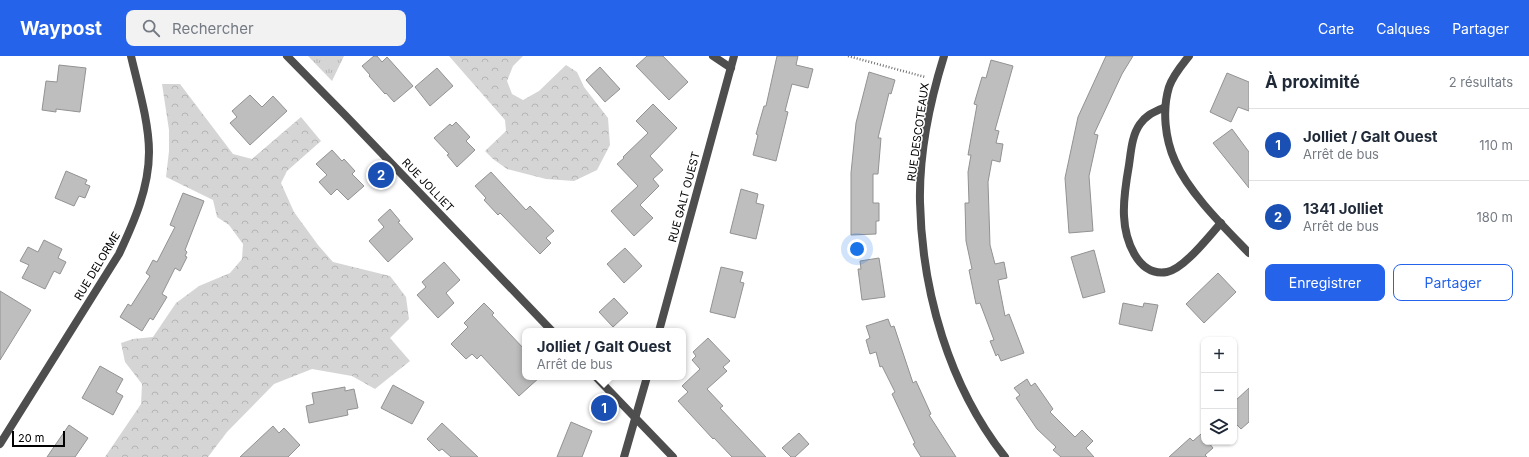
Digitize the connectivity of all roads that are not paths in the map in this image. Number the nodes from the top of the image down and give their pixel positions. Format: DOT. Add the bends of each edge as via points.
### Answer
graph roads {
  1 [pos="131,56"];
  2 [pos="287,56"];
  3 [pos="713,56"];
  4 [pos="734,56"];
  5 [pos="944,56"];
  6 [pos="1189,56"];
  7 [pos="731,68"];
  8 [pos="1165,107"];
  9 [pos="1221,223"];
  10 [pos="1249,253"];
  11 [pos="549,328"];
  12 [pos="660,328"];
  13 [pos="599,380"];
  14 [pos="646,380"];
  15 [pos="636,418"];
  16 [pos="0,444"];
  17 [pos="624,457"];
  18 [pos="673,457"];
  19 [pos="1005,457"];
  1 -- 16 [label="street, RUE DELORME" via="150,150 146,184 140,205 119,254"];
  2 -- 11 [label="street, RUE JOLLIET"];
  3 -- 7 [label="street"];
  4 -- 7 [label="street, RUE GALT OUEST"];
  5 -- 19 [label="street, RUE DESCOTEAUX" via="930,109 920,202 930,296 945,344 965,394"];
  6 -- 8 [label="street" via="1170,85"];
  7 -- 12 [label="street, RUE GALT OUEST"];
  8 -- 9 [label="street" via="1175,161"];
  8 -- 9 [label="street" via="1148,115 1139,125 1132,142 1124,194 1124,217 1132,250 1140,262 1150,270 1167,272 1179,266"];
  9 -- 10 [label="street"];
  13 -- 15 [label="street"];
  14 -- 15 [label="street"];
  15 -- 17 [label="street"];
  15 -- 18 [label="street"];
}
